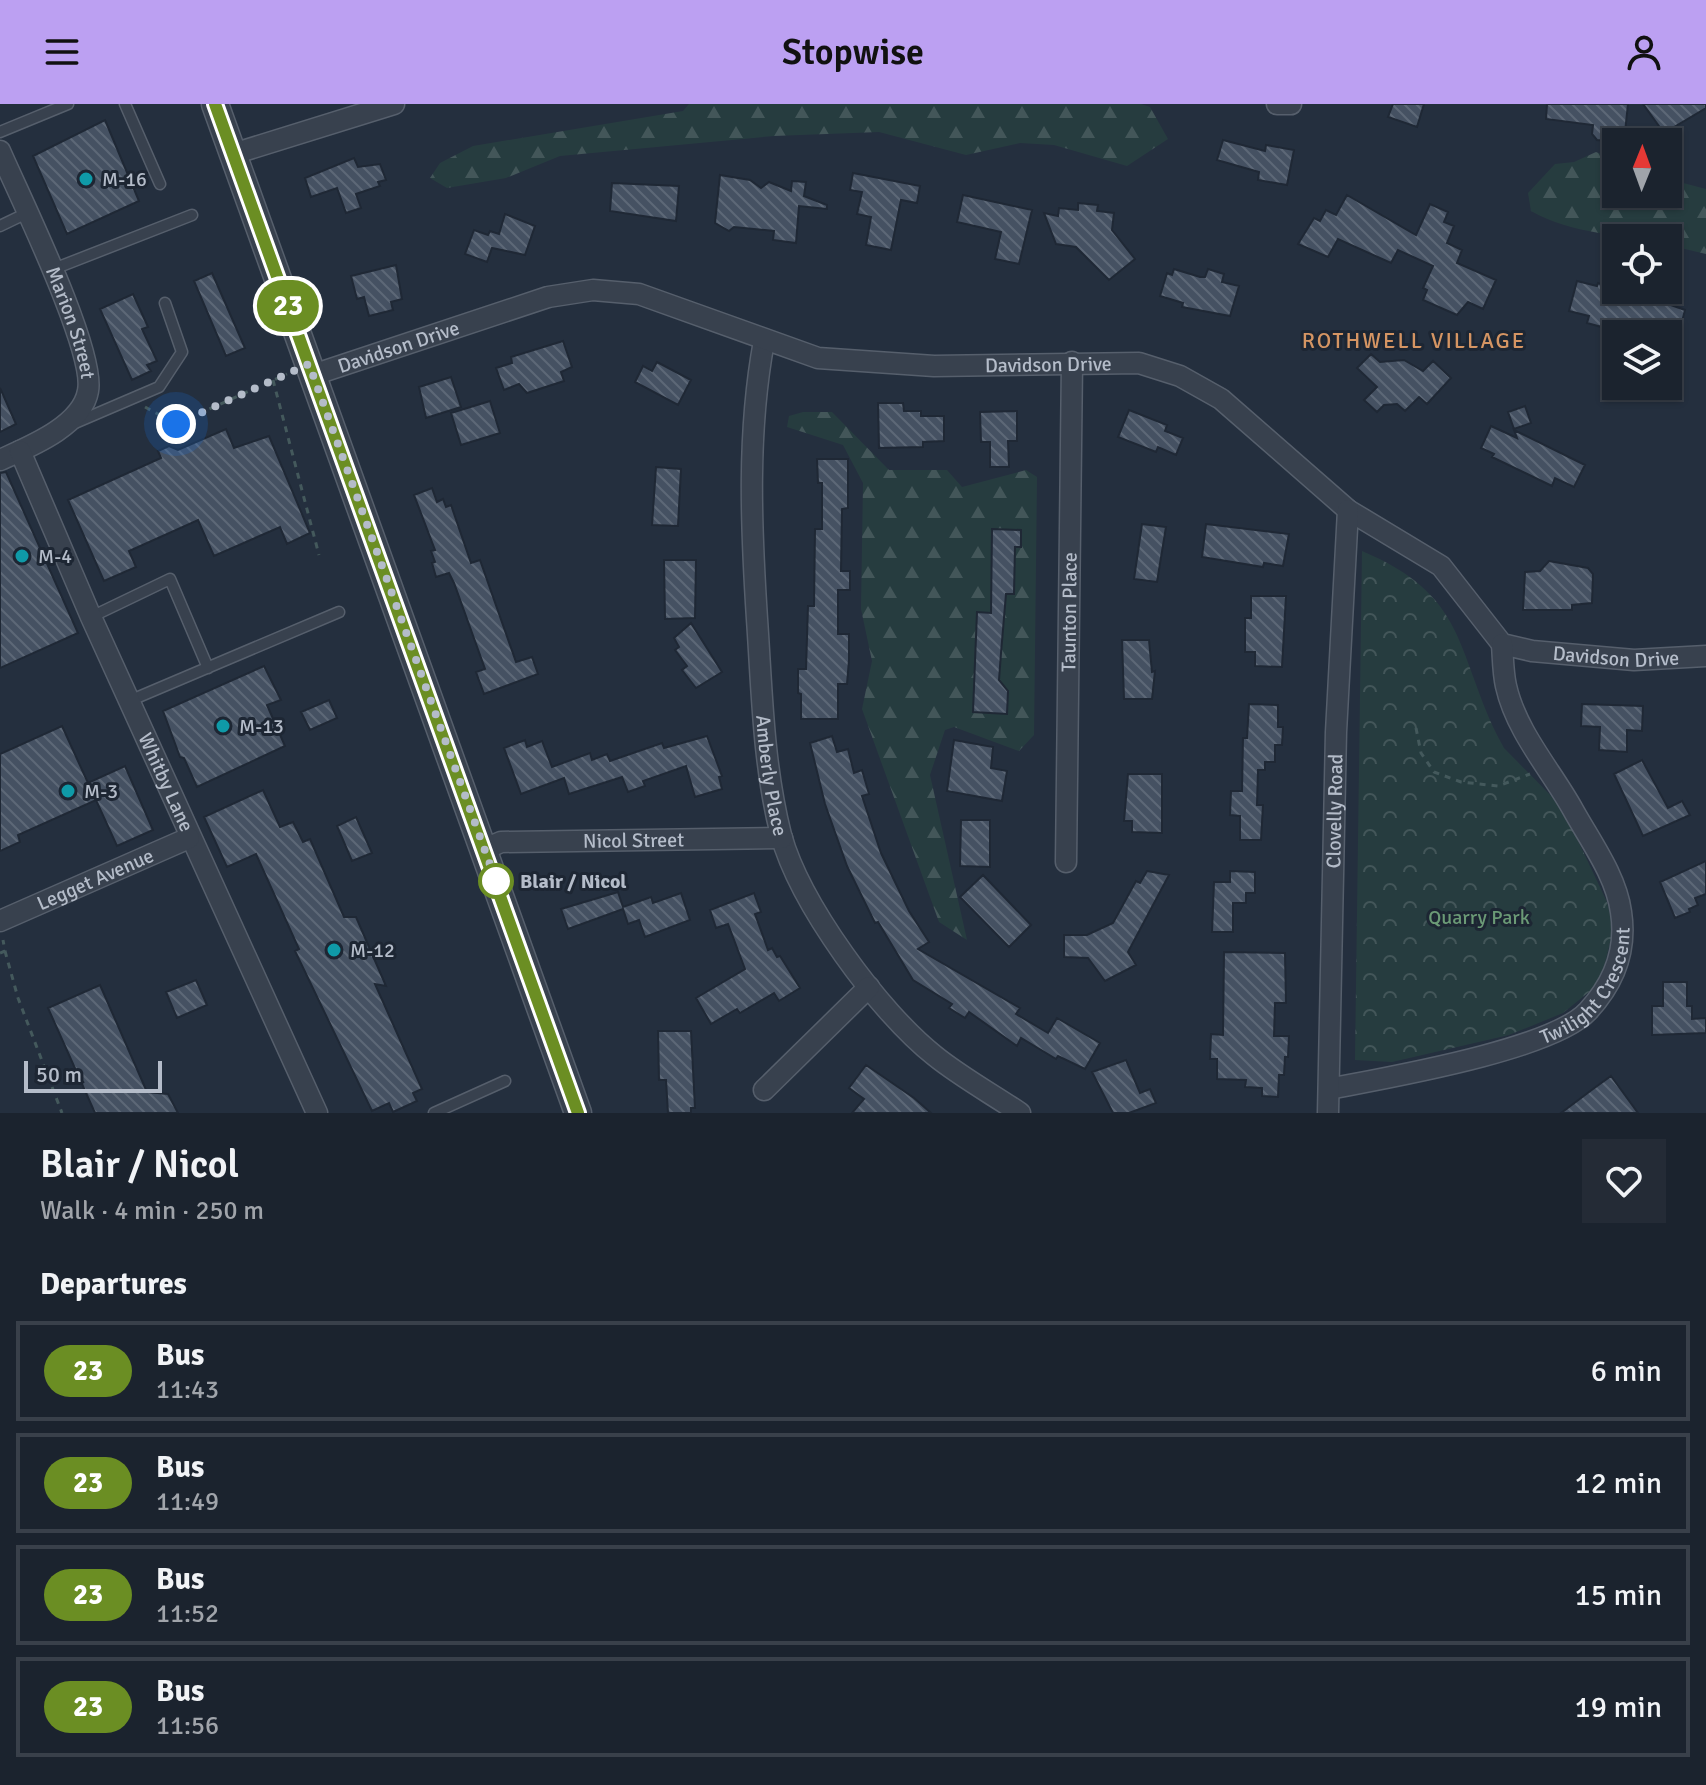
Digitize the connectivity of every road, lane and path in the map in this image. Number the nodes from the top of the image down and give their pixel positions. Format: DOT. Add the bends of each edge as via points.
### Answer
graph roads {
  1 [pos="68,104"];
  2 [pos="125,104"];
  3 [pos="215,104"];
  4 [pos="394,104"];
  5 [pos="1277,104"];
  6 [pos="1291,104"];
  7 [pos="0,132"];
  8 [pos="0,151"];
  9 [pos="233,154"];
  10 [pos="160,184"];
  11 [pos="27,213"];
  12 [pos="192,215"];
  13 [pos="0,226"];
  14 [pos="51,270"];
  15 [pos="165,303"];
  16 [pos="764,341"];
  17 [pos="1072,362"];
  18 [pos="311,370"];
  19 [pos="273,380"];
  20 [pos="142,405"];
  21 [pos="65,427"];
  22 [pos="20,451"];
  23 [pos="0,460"];
  24 [pos="1348,510"];
  25 [pos="319,555"];
  26 [pos="339,612"];
  27 [pos="91,617"];
  28 [pos="1502,644"];
  29 [pos="1706,656"];
  30 [pos="208,668"];
  31 [pos="129,701"];
  32 [pos="1416,728"];
  33 [pos="1548,767"];
  34 [pos="189,838"];
  35 [pos="782,838"];
  36 [pos="485,849"];
  37 [pos="1066,862"];
  38 [pos="0,921"];
  39 [pos="5,951"];
  40 [pos="869,987"];
  41 [pos="505,1081"];
  42 [pos="1329,1089"];
  43 [pos="764,1090"];
  44 [pos="62,1113"];
  45 [pos="317,1113"];
  46 [pos="434,1113"];
  47 [pos="578,1113"];
  48 [pos="1020,1113"];
  49 [pos="1328,1113"];
  1 -- 7 [label="lane"];
  2 -- 10 [label="lane"];
  3 -- 9 [label="street"];
  4 -- 9 [label="street"];
  5 -- 6 [label="street"];
  8 -- 11 [label="street, Marion Street"];
  9 -- 18 [label="street"];
  11 -- 13 [label="lane"];
  11 -- 14 [label="street, Marion Street"];
  12 -- 14 [label="lane"];
  14 -- 21 [label="street, Marion Street" via="84,350 89,392"];
  15 -- 21 [label="lane" via="182,352 159,387"];
  16 -- 17 [label="street, Davidson Drive" via="818,358 934,366"];
  16 -- 18 [label="street, Davidson Drive" via="639,294 593,290 548,297"];
  16 -- 35 [label="street, Amberly Place" via="750,507 767,766"];
  17 -- 24 [label="street, Davidson Drive" via="1139,363 1180,376 1221,399"];
  17 -- 37 [label="street, Taunton Place"];
  18 -- 19 [label="path"];
  18 -- 36 [label="street"];
  19 -- 20 [label="path" via="176,424"];
  19 -- 25 [label="path"];
  21 -- 22 [label="street, Marion Street"];
  22 -- 23 [label="street, Marion Street"];
  22 -- 27 [label="street, Whitby Lane"];
  24 -- 28 [label="street, Davidson Drive" via="1441,566"];
  24 -- 42 [label="street, Clovelly Road" via="1336,732"];
  26 -- 30 [label="lane"];
  27 -- 30 [label="lane" via="170,579"];
  27 -- 31 [label="street, Whitby Lane"];
  28 -- 29 [label="street, Davidson Drive" via="1634,660"];
  28 -- 33 [label="street, Twilight Crescent" via="1506,687 1519,723"];
  30 -- 31 [label="lane"];
  31 -- 34 [label="street, Whitby Lane"];
  32 -- 33 [label="path" via="1421,753 1434,772 1461,782 1498,786"];
  33 -- 42 [label="street, Twilight Crescent" via="1611,878 1621,912 1616,974 1586,1014 1533,1042"];
  34 -- 38 [label="street, Legget Avenue"];
  34 -- 45 [label="street, Whitby Lane"];
  35 -- 36 [label="street, Nicol Street" via="501,842"];
  35 -- 40 [label="street, Amberly Place" via="824,928"];
  36 -- 47 [label="street"];
  39 -- 44 [label="path"];
  40 -- 43 [label="street"];
  40 -- 48 [label="street, Amberly Place" via="934,1055"];
  41 -- 46 [label="lane"];
  42 -- 49 [label="street, Clovelly Road"];
}
